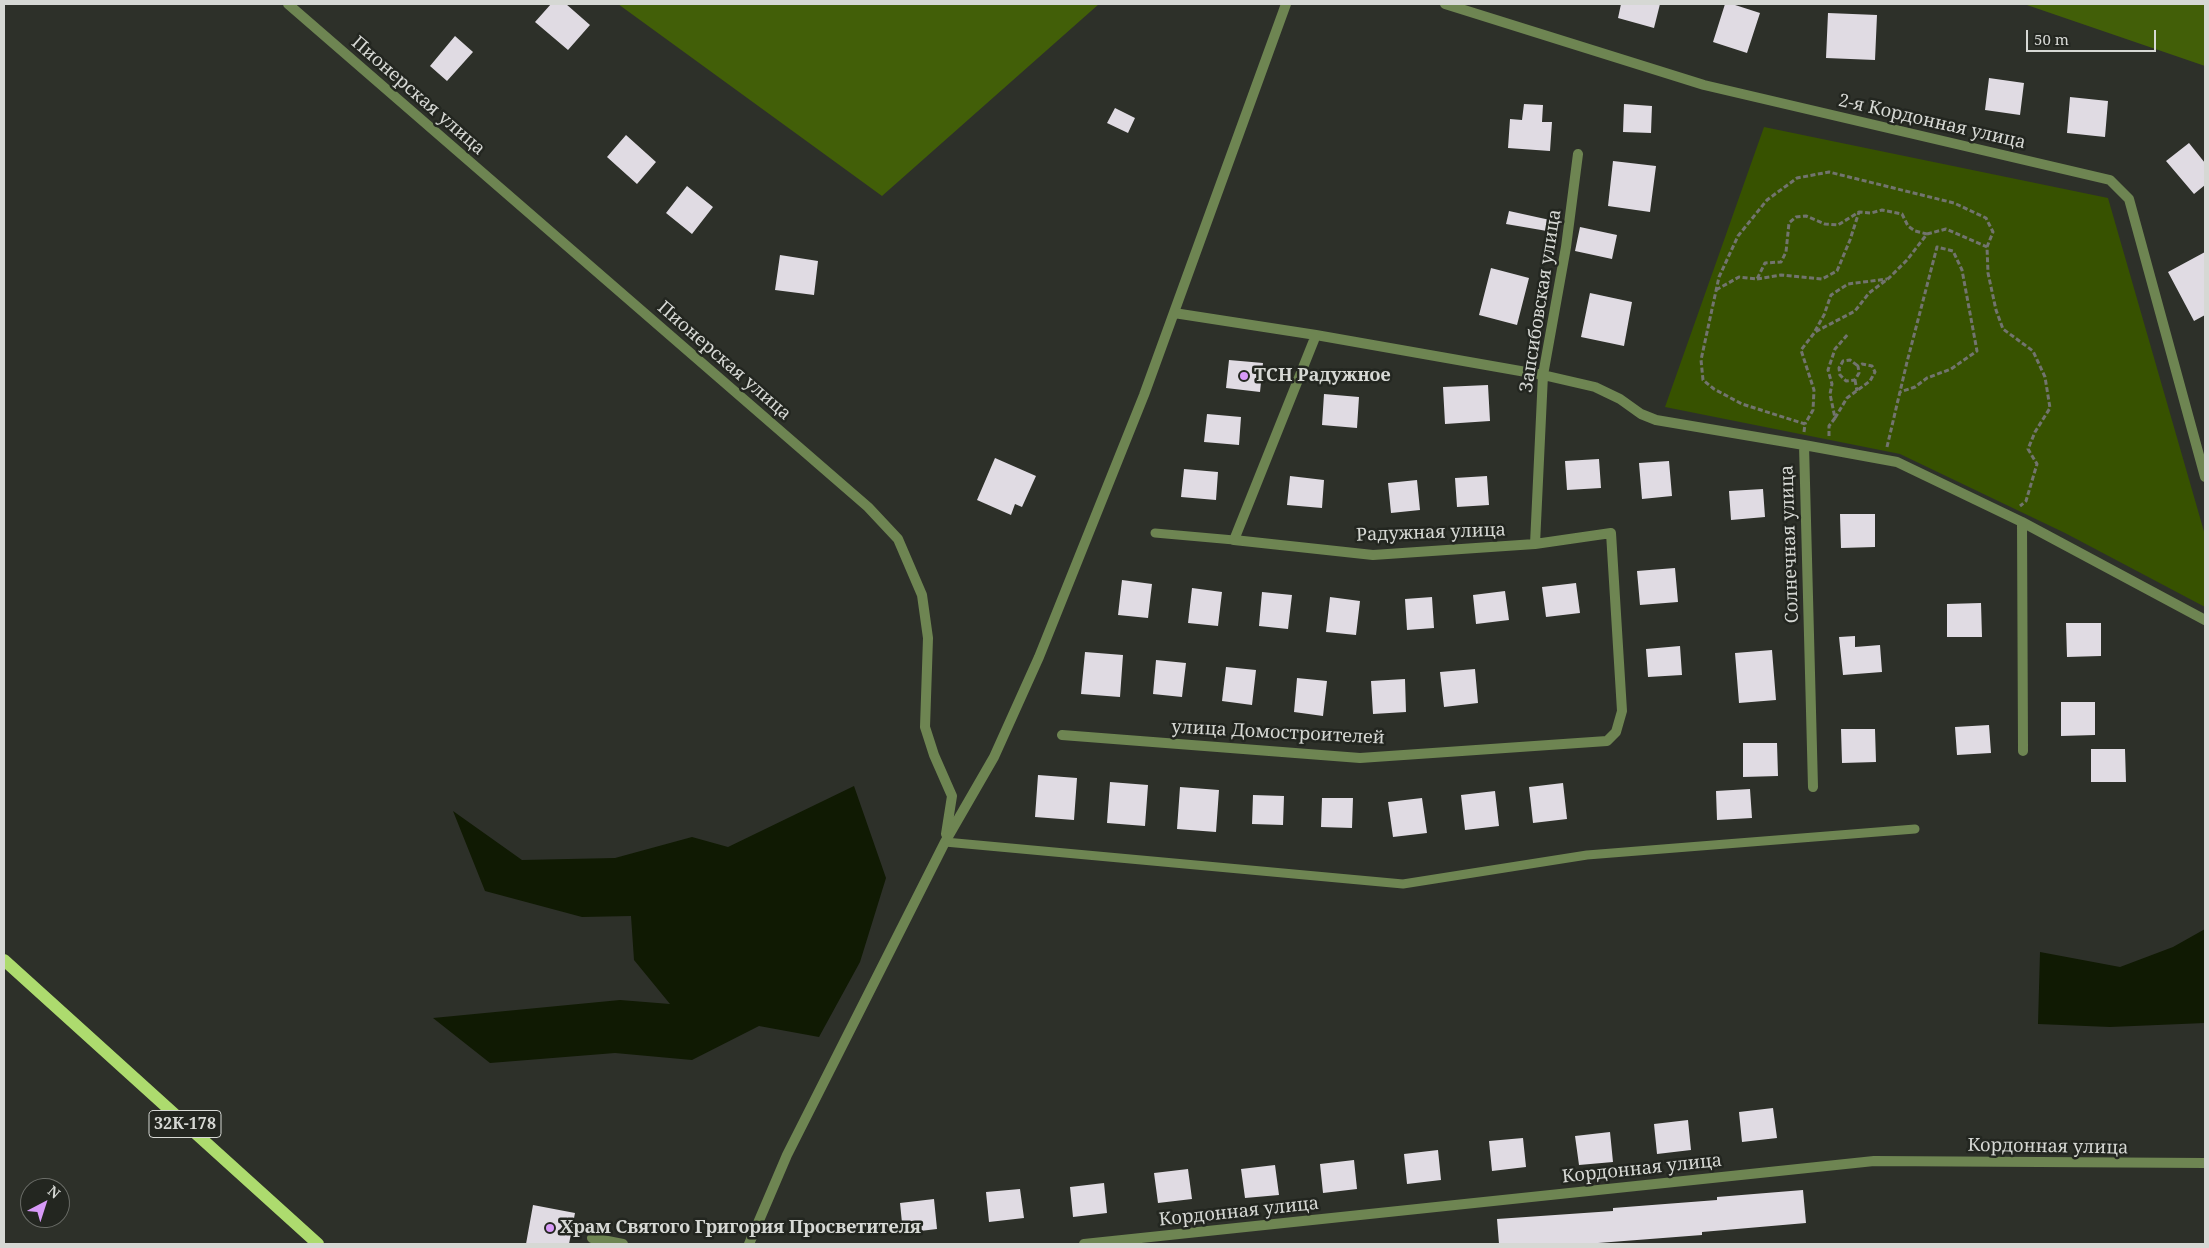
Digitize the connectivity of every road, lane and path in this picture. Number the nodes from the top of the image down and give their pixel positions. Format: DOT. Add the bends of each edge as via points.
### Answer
graph roads {
  1 [pos="288,4"];
  2 [pos="1286,4"];
  3 [pos="1446,4"];
  4 [pos="1578,154"];
  5 [pos="1859,212"];
  6 [pos="1928,234"];
  7 [pos="1987,246"];
  8 [pos="1890,278"];
  9 [pos="1757,279"];
  10 [pos="1716,290"];
  11 [pos="1174,313"];
  12 [pos="1814,332"];
  13 [pos="1316,334"];
  14 [pos="1848,334"];
  15 [pos="1858,366"];
  16 [pos="1543,375"];
  17 [pos="1855,380"];
  18 [pos="1857,391"];
  19 [pos="1900,392"];
  20 [pos="1835,418"];
  21 [pos="1804,424"];
  22 [pos="1804,445"];
  23 [pos="1828,449"];
  24 [pos="1884,459"];
  25 [pos="2205,477"];
  26 [pos="2010,516"];
  27 [pos="2022,522"];
  28 [pos="1155,533"];
  29 [pos="1234,540"];
  30 [pos="1535,544"];
  31 [pos="2205,620"];
  32 [pos="1622,711"];
  33 [pos="1062,735"];
  34 [pos="2023,751"];
  35 [pos="1813,787"];
  36 [pos="1916,829"];
  37 [pos="945,842"];
  38 [pos="4,960"];
  39 [pos="2205,1163"];
  40 [pos="592,1238"];
  41 [pos="318,1244"];
  42 [pos="623,1244"];
  43 [pos="749,1244"];
  44 [pos="1084,1244"];
  1 -- 37 [label="street, Пионерская улица" via="868,507 898,539 922,595 928,638 925,727 952,796"];
  2 -- 11 [label="street"];
  3 -- 25 [label="street, 2-я Кордонная улица" via="1704,85 2110,180 2129,199"];
  4 -- 16 [label="street, Запсибовская улица" via="1566,247"];
  5 -- 6 [label="path" via="1882,210 1902,214 1908,226"];
  5 -- 9 [label="path" via="1837,271 1822,278 1781,275"];
  5 -- 9 [label="path" via="1838,225 1825,224 1806,216 1796,217 1789,223 1786,252 1781,262 1765,263"];
  6 -- 7 [label="path" via="1946,229"];
  6 -- 8 [label="path"];
  7 -- 10 [label="path" via="1993,232 1986,218 1954,203 1829,172 1797,178 1767,200 1738,236"];
  7 -- 26 [label="path" via="1988,273 2003,329 2033,351 2045,377 2050,408 2028,449 2037,464 2026,502"];
  8 -- 12 [label="path" via="1869,293 1855,311"];
  8 -- 12 [label="path" via="1848,284 1831,295"];
  9 -- 10 [label="path" via="1739,277"];
  10 -- 21 [label="path" via="1701,360 1703,380 1742,404"];
  11 -- 13 [label="street"];
  11 -- 37 [label="street" via="1039,657 994,756"];
  12 -- 21 [label="path" via="1800,350 1814,390 1812,410"];
  13 -- 16 [label="street"];
  13 -- 29 [label="street"];
  14 -- 20 [label="path" via="1836,349 1828,370"];
  15 -- 17 [label="path"];
  15 -- 17 [label="path" via="1850,360 1843,361 1839,368 1846,381"];
  15 -- 18 [label="path" via="1872,366 1875,372 1870,381"];
  16 -- 22 [label="street" via="1595,387 1656,420"];
  16 -- 30 [label="street, Запсибовская улица"];
  17 -- 18 [label="path"];
  18 -- 20 [label="path" via="1847,398"];
  19 -- 19 [label="path" via="1936,247 1953,251 1962,270 1977,350 1951,369"];
  19 -- 24 [label="path"];
  20 -- 23 [label="path" via="1829,426"];
  21 -- 22 [label="path"];
  22 -- 23 [label="street, Солнечная улица"];
  22 -- 35 [label="street, Солнечная улица"];
  23 -- 24 [label="street, Солнечная улица"];
  24 -- 26 [label="street, Солнечная улица" via="1898,462"];
  26 -- 27 [label="street, Солнечная улица"];
  27 -- 31 [label="street, Солнечная улица"];
  27 -- 34 [label="street"];
  28 -- 29 [label="lane"];
  29 -- 30 [label="street, Радужная улица" via="1373,555"];
  30 -- 32 [label="street, Радужная улица" via="1612,533"];
  32 -- 33 [label="street, улица Домостроителей" via="1616,732 1607,741 1360,758"];
  36 -- 37 [label="lane" via="1587,855 1403,884"];
  37 -- 43 [label="street" via="787,1154"];
  38 -- 41 [label="main road, 32К-178"];
  39 -- 44 [label="street, Кордонная улица" via="1874,1161"];
  40 -- 42 [label="street"];
}
